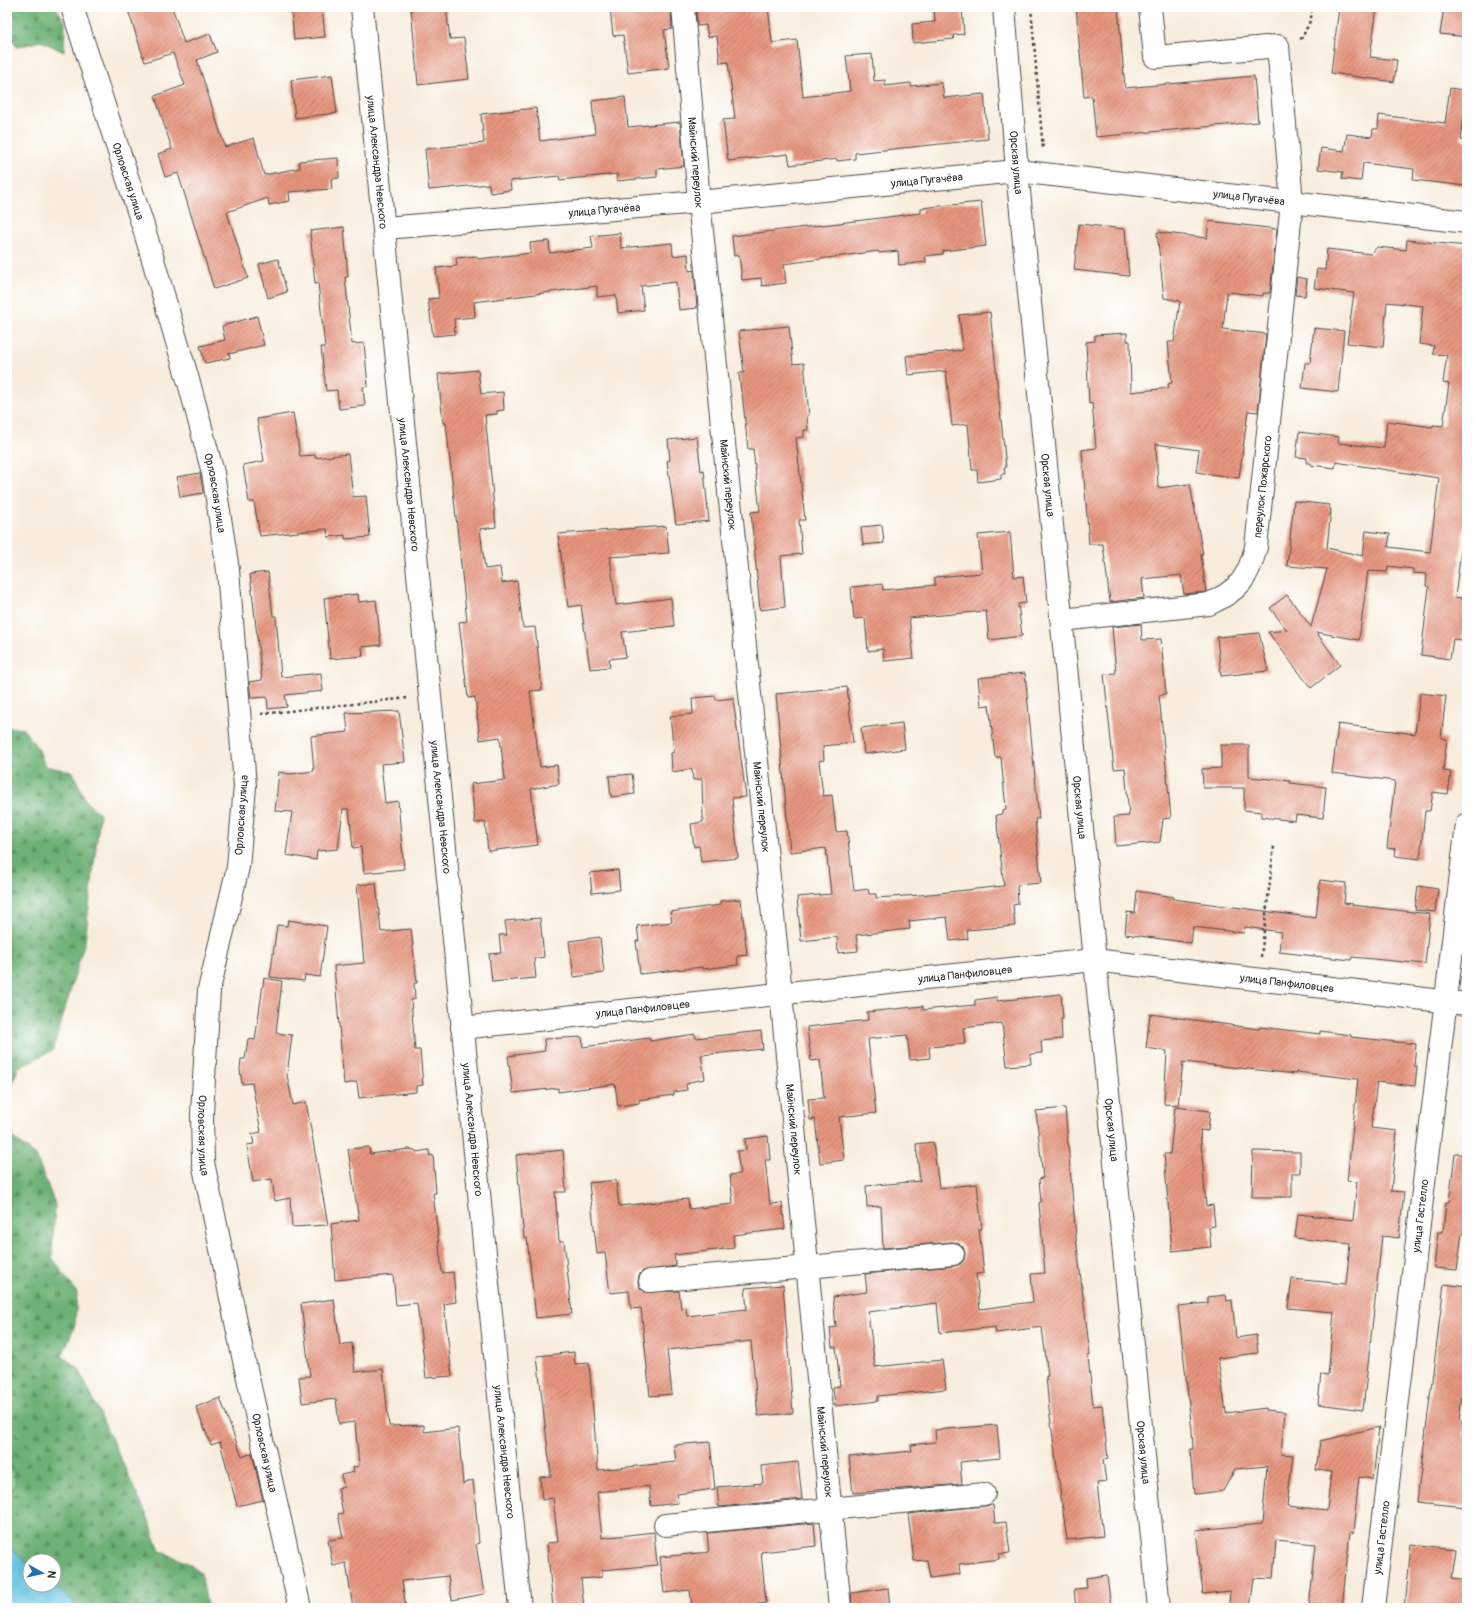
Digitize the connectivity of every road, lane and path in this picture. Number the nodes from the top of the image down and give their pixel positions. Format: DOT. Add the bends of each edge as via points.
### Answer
graph roads {
  1 [pos="72,7"];
  2 [pos="362,7"];
  3 [pos="683,7"];
  4 [pos="1004,7"];
  5 [pos="1031,7"];
  6 [pos="1150,7"];
  7 [pos="1312,7"];
  8 [pos="1278,46"];
  9 [pos="1017,171"];
  10 [pos="1045,175"];
  11 [pos="699,202"];
  12 [pos="1292,202"];
  13 [pos="1467,222"];
  14 [pos="385,228"];
  15 [pos="1062,620"];
  16 [pos="430,696"];
  17 [pos="240,716"];
  18 [pos="1467,824"];
  19 [pos="1274,846"];
  20 [pos="1094,960"];
  21 [pos="1259,979"];
  22 [pos="781,993"];
  23 [pos="1457,1003"];
  24 [pos="462,1028"];
  25 [pos="953,1254"];
  26 [pos="807,1268"];
  27 [pos="650,1281"];
  28 [pos="984,1494"];
  29 [pos="830,1508"];
  30 [pos="665,1525"];
  31 [pos="300,1608"];
  32 [pos="520,1608"];
  33 [pos="840,1608"];
  34 [pos="1159,1608"];
  35 [pos="1373,1608"];
  1 -- 17 [label="street, Орловская улица" via="144,229 213,473 228,570"];
  2 -- 14 [label="street, улица Александра Невского"];
  3 -- 11 [label="street, Майнский переулок"];
  4 -- 9 [label="street, Орская улица"];
  5 -- 10 [label="path"];
  6 -- 8 [label="street" via="1155,57"];
  7 -- 8 [label="path" via="1302,38"];
  8 -- 12 [label="street, переулок Пожарского"];
  9 -- 10 [label="street, улица Пугачёва"];
  9 -- 11 [label="street, улица Пугачёва"];
  9 -- 15 [label="street, Орская улица"];
  10 -- 12 [label="street, улица Пугачёва"];
  11 -- 14 [label="street, улица Пугачёва"];
  11 -- 22 [label="street, Майнский переулок"];
  12 -- 13 [label="street, улица Пугачёва"];
  12 -- 15 [label="street, переулок Пожарского" via="1256,547 1246,578 1229,595 1209,604"];
  14 -- 16 [label="street, улица Александра Невского"];
  15 -- 20 [label="street, Орская улица"];
  16 -- 17 [label="path"];
  16 -- 24 [label="street, улица Александра Невского"];
  17 -- 31 [label="street, Орловская улица" via="245,786 238,867 209,990 202,1114 203,1162 243,1356"];
  18 -- 23 [label="street, улица Гастелло"];
  19 -- 21 [label="path"];
  20 -- 21 [label="street, улица Панфиловцев"];
  20 -- 22 [label="street, улица Панфиловцев"];
  20 -- 34 [label="street, Орская улица"];
  21 -- 23 [label="street, улица Панфиловцев"];
  22 -- 24 [label="street, улица Панфиловцев"];
  22 -- 26 [label="street, Майнский переулок"];
  23 -- 35 [label="street, улица Гастелло"];
  24 -- 32 [label="street, улица Александра Невского"];
  25 -- 26 [label="street"];
  26 -- 27 [label="street"];
  26 -- 29 [label="street, Майнский переулок"];
  28 -- 29 [label="street"];
  29 -- 30 [label="street"];
  29 -- 33 [label="street, Майнский переулок"];
}
